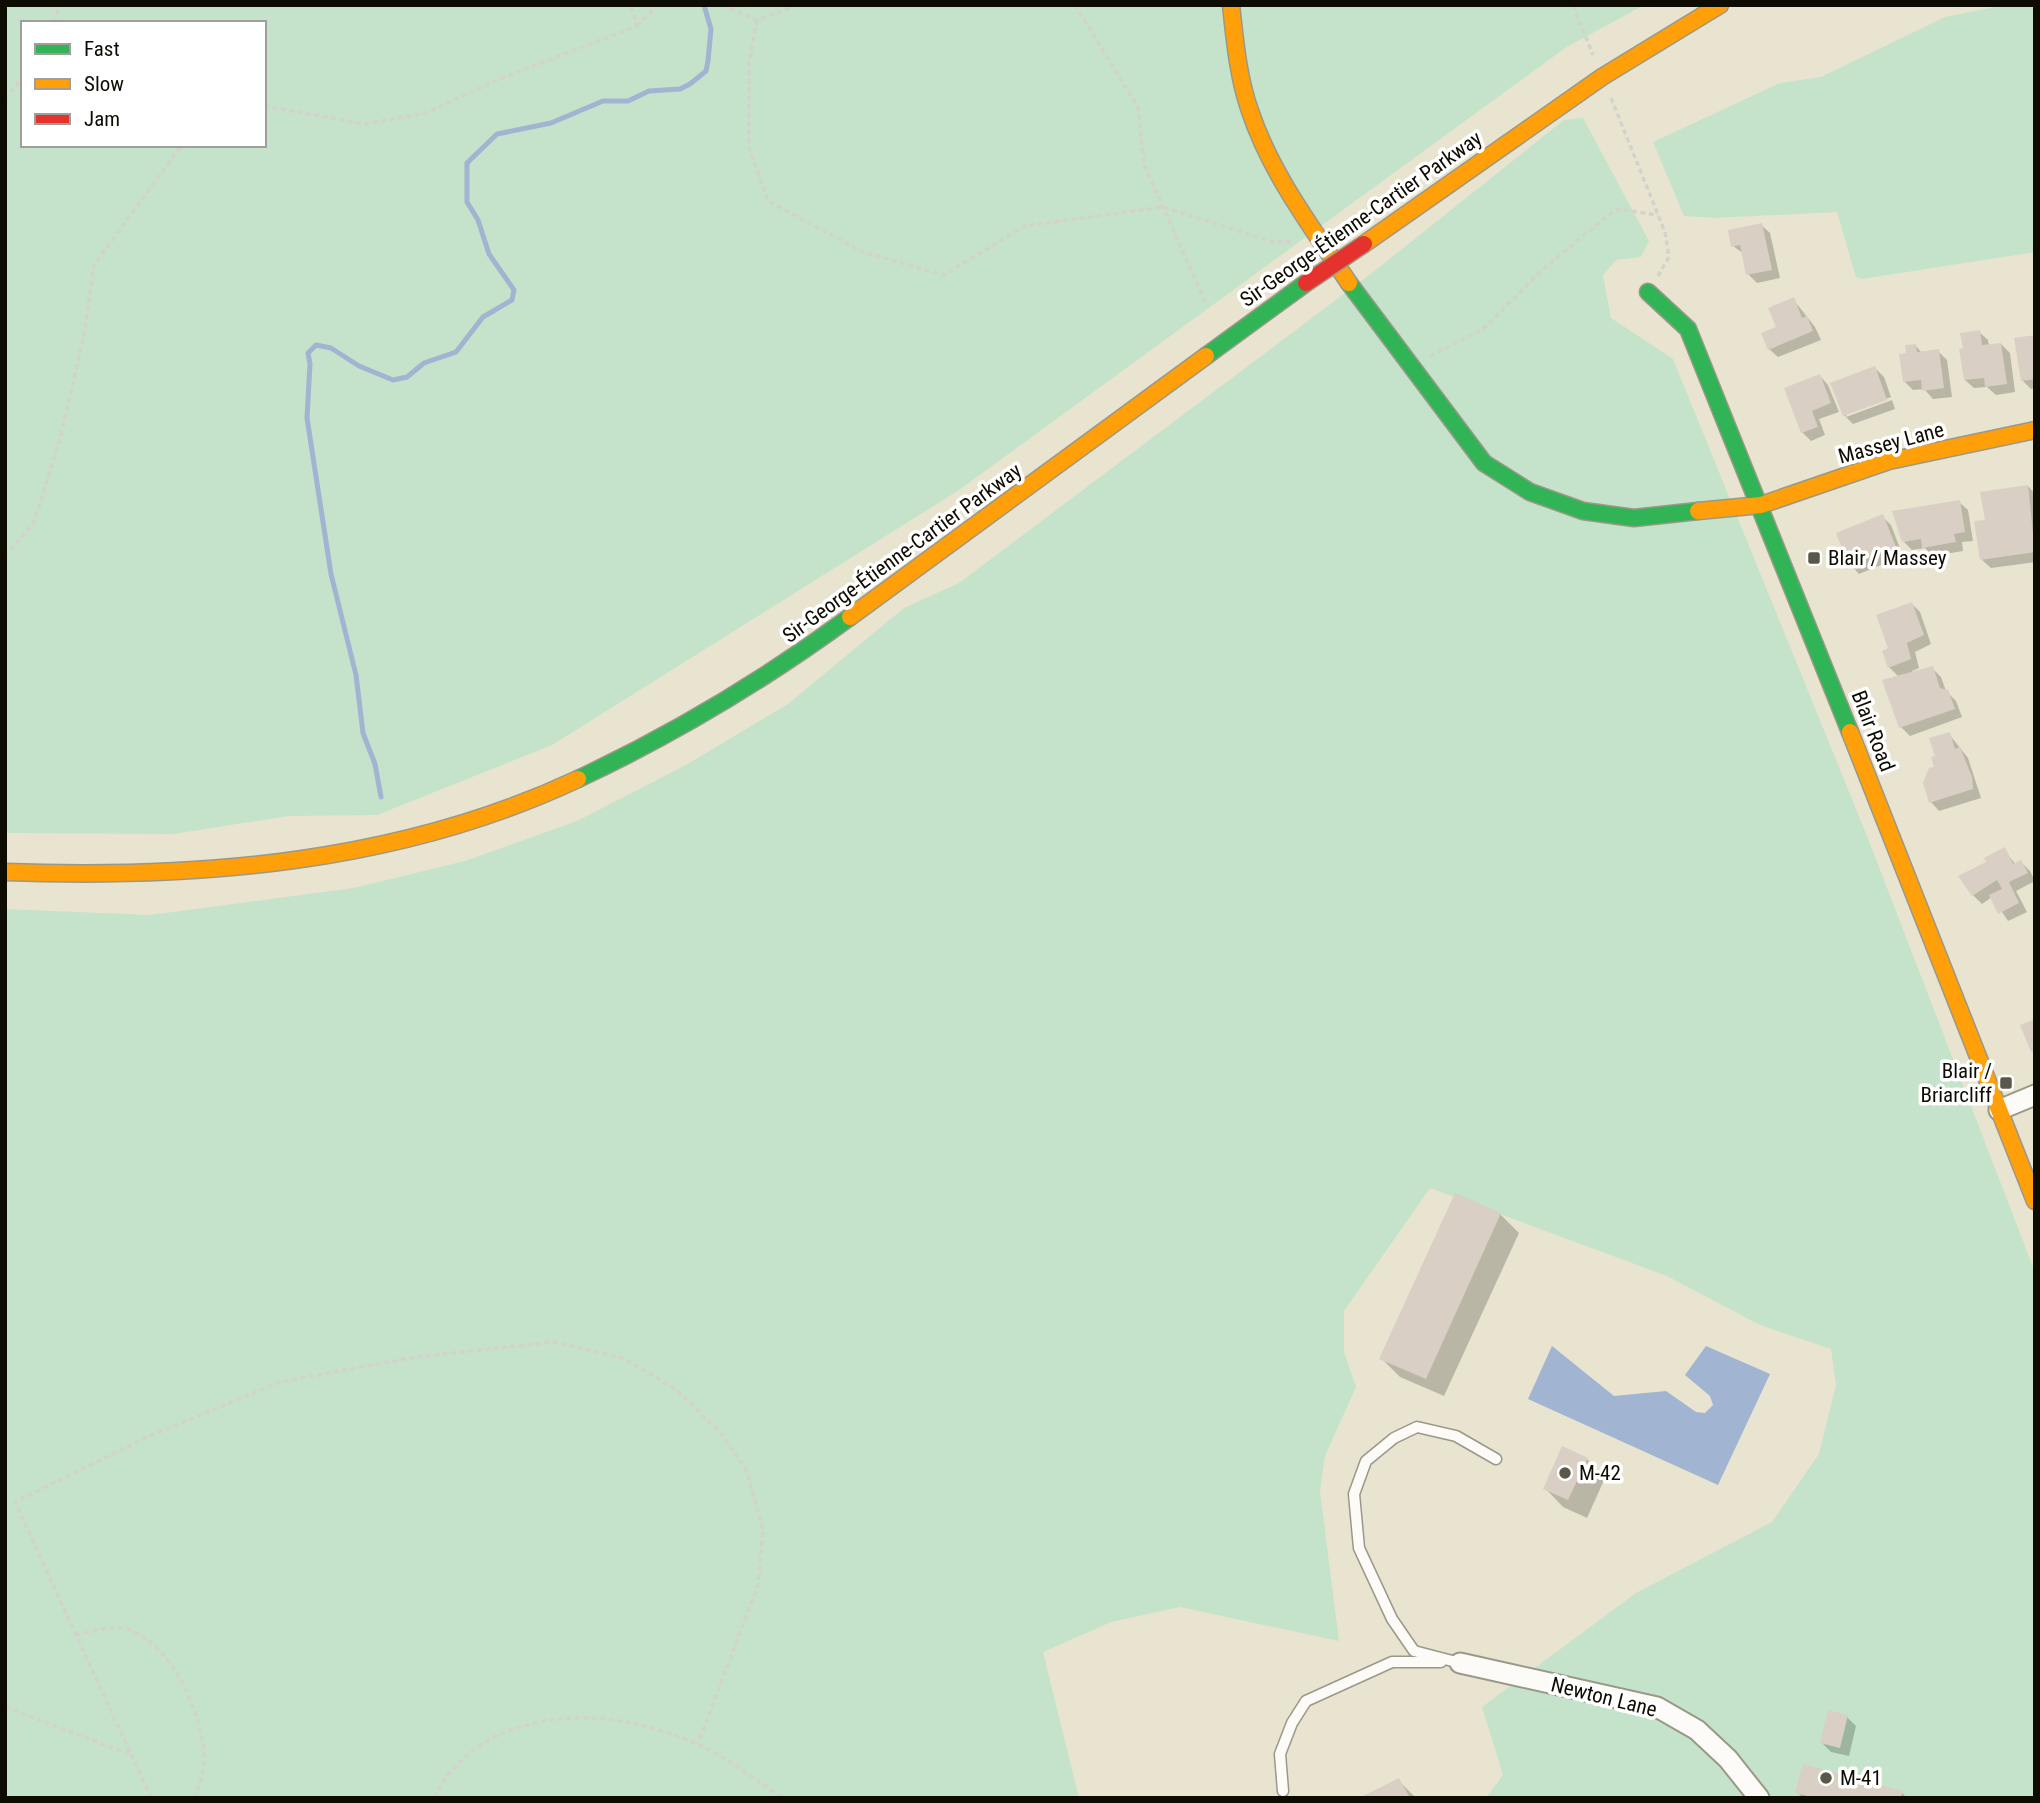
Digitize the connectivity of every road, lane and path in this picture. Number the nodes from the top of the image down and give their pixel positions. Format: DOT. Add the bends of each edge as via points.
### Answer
graph roads {
  1 [pos="631,5"];
  2 [pos="659,5"];
  3 [pos="722,5"];
  4 [pos="797,5"];
  5 [pos="1075,5"];
  6 [pos="1231,5"];
  7 [pos="1573,5"];
  8 [pos="1720,5"];
  9 [pos="757,20"];
  10 [pos="637,26"];
  11 [pos="1602,77"];
  12 [pos="21,79"];
  13 [pos="5,99"];
  14 [pos="266,106"];
  15 [pos="181,147"];
  16 [pos="1163,207"];
  17 [pos="1658,215"];
  18 [pos="1319,239"];
  19 [pos="1648,292"];
  20 [pos="1207,306"];
  21 [pos="1411,366"];
  22 [pos="2035,430"];
  23 [pos="1761,505"];
  24 [pos="5,556"];
  25 [pos="5,872"];
  26 [pos="2035,1094"];
  27 [pos="1999,1110"];
  28 [pos="2035,1200"];
  29 [pos="1496,1459"];
  30 [pos="76,1635"];
  31 [pos="1460,1662"];
  32 [pos="5,1707"];
  33 [pos="698,1744"];
  34 [pos="132,1755"];
  35 [pos="1283,1791"];
  36 [pos="151,1798"];
  37 [pos="195,1798"];
  38 [pos="435,1798"];
  39 [pos="783,1798"];
  40 [pos="1759,1798"];
  1 -- 10 [label="path"];
  2 -- 10 [label="path"];
  3 -- 9 [label="path"];
  4 -- 9 [label="path"];
  5 -- 16 [label="path" via="1138,107 1144,164"];
  6 -- 18 [label="street, Massey Lane" via="1237,62 1250,112 1283,183"];
  7 -- 11 [label="path"];
  8 -- 11 [label="street, Sir-George-Étienne-Cartier Parkway"];
  9 -- 16 [label="path" via="749,62 749,148 768,201 863,252 944,275 1024,226"];
  10 -- 14 [label="path" via="497,79 426,113 365,124"];
  11 -- 17 [label="path"];
  11 -- 25 [label="street, Sir-George-Étienne-Cartier Parkway, bridge" via="1306,284 788,662 712,711 493,813 300,862 112,876"];
  12 -- 13 [label="path"];
  15 -- 24 [label="path" via="94,265 84,335 60,439 34,522"];
  16 -- 18 [label="path" via="1273,242"];
  16 -- 20 [label="path"];
  17 -- 19 [label="path" via="1670,257"];
  17 -- 21 [label="path" via="1616,209 1543,269 1483,329"];
  18 -- 21 [label="street, Massey Lane"];
  19 -- 23 [label="street, Blair Road" via="1688,329"];
  21 -- 23 [label="street, Massey Lane" via="1484,463 1530,492 1583,511 1634,518"];
  22 -- 23 [label="street, Massey Lane" via="1889,461"];
  23 -- 27 [label="street, Blair Road"];
  26 -- 27 [label="street"];
  27 -- 28 [label="street, Blair Road"];
  29 -- 31 [label="lane" via="1456,1436 1417,1427 1394,1438 1366,1461 1354,1494 1359,1548 1392,1619 1414,1651"];
  30 -- 33 [label="path" via="15,1502 147,1437 280,1381 416,1357 553,1342 623,1358 677,1390 719,1431 747,1471 763,1531 758,1585"];
  30 -- 34 [label="path"];
  30 -- 37 [label="path" via="112,1628 133,1631 161,1653 183,1681 204,1751 203,1777"];
  31 -- 35 [label="lane" via="1392,1662 1306,1701 1280,1754"];
  31 -- 40 [label="street, Newton Lane" via="1657,1707 1697,1730"];
  32 -- 34 [label="path"];
  33 -- 38 [label="path" via="611,1719 572,1716 528,1723 480,1742 439,1786"];
  33 -- 39 [label="path"];
  34 -- 36 [label="path"];
}
